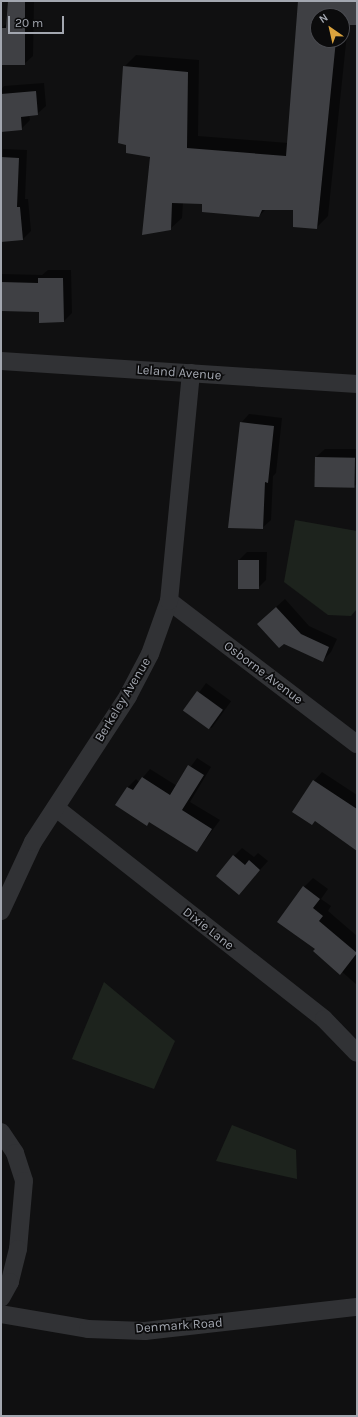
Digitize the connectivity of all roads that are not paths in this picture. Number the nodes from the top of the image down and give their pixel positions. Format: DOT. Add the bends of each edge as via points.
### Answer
graph roads {
  1 [pos="1,361"];
  2 [pos="191,373"];
  3 [pos="357,384"];
  4 [pos="169,601"];
  5 [pos="357,744"];
  6 [pos="56,808"];
  7 [pos="1,911"];
  8 [pos="357,1053"];
  9 [pos="1,1132"];
  10 [pos="1,1298"];
  11 [pos="357,1307"];
  12 [pos="1,1314"];
  1 -- 2 [label="street, Leland Avenue"];
  2 -- 3 [label="street, Leland Avenue"];
  2 -- 4 [label="street, Berkeley Avenue"];
  4 -- 5 [label="street, Osborne Avenue"];
  4 -- 6 [label="street, Berkeley Avenue" via="150,654 128,696"];
  6 -- 7 [label="street, Berkeley Avenue" via="33,842"];
  6 -- 8 [label="street, Dixie Lane" via="324,1019"];
  9 -- 10 [label="street" via="15,1153 24,1181 18,1249 10,1282"];
  11 -- 12 [label="street, Denmark Road" via="145,1331 88,1329"];
}
